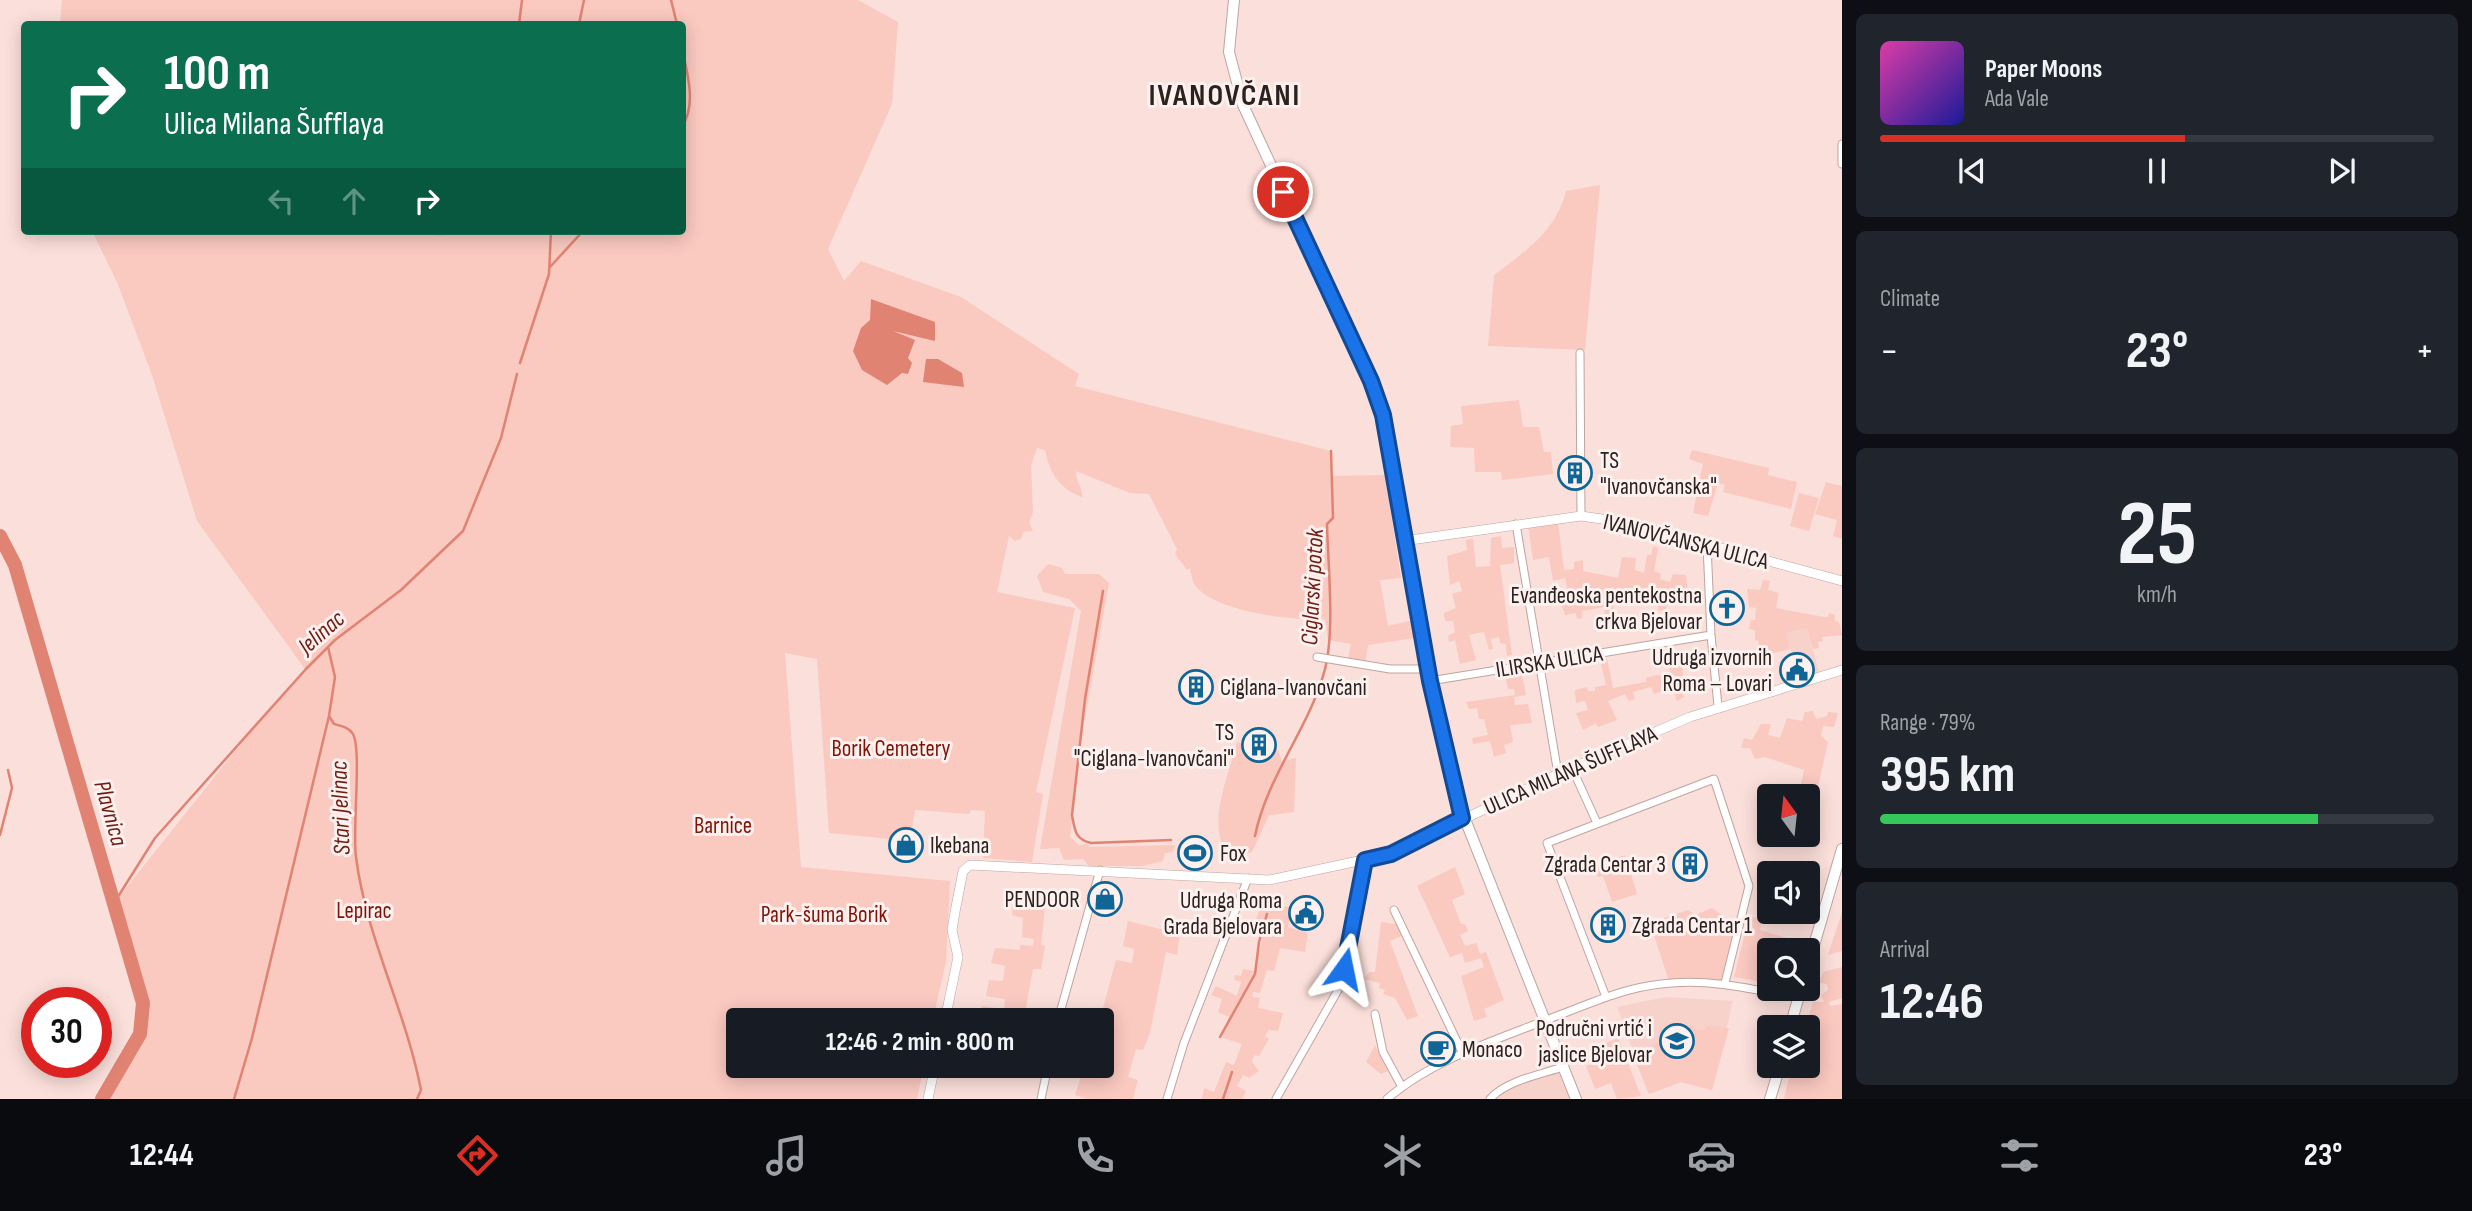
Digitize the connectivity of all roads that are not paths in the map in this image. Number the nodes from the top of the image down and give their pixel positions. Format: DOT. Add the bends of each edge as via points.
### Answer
graph roads {
  1 [pos="1234,0"];
  2 [pos="1842,144"];
  3 [pos="1841,164"];
  4 [pos="1580,353"];
  5 [pos="1581,516"];
  6 [pos="1516,524"];
  7 [pos="1403,541"];
  8 [pos="1707,545"];
  9 [pos="1842,581"];
  10 [pos="1711,635"];
  11 [pos="1317,657"];
  12 [pos="1539,663"];
  13 [pos="1427,669"];
  14 [pos="1842,670"];
  15 [pos="1430,681"];
  16 [pos="1718,706"];
  17 [pos="1572,768"];
  18 [pos="1558,774"];
  19 [pos="1462,818"];
  20 [pos="1597,823"];
  21 [pos="1842,849"];
  22 [pos="1365,860"];
  23 [pos="1100,870"];
  24 [pos="1248,878"];
  25 [pos="1394,910"];
  26 [pos="1816,938"];
  27 [pos="1726,984"];
  28 [pos="1757,988"];
  29 [pos="1606,997"];
  30 [pos="947,1008"];
  31 [pos="1061,1008"];
  32 [pos="1375,1014"];
  33 [pos="1545,1020"];
  34 [pos="1463,1055"];
  35 [pos="1563,1067"];
  36 [pos="932,1078"];
  37 [pos="1045,1078"];
  38 [pos="1776,1078"];
  39 [pos="1402,1087"];
  40 [pos="928,1099"];
  41 [pos="1041,1099"];
  42 [pos="1167,1099"];
  43 [pos="1276,1099"];
  44 [pos="1387,1099"];
  45 [pos="1490,1099"];
  46 [pos="1576,1099"];
  47 [pos="1770,1099"];
  1 -- 7 [label="main road" via="1229,35 1235,80 1371,381 1383,415"];
  2 -- 3 [label="street"];
  4 -- 5 [label="street"];
  5 -- 6 [label="street, IVANOVČANSKA ULICA"];
  5 -- 8 [label="street, IVANOVČANSKA ULICA" via="1629,523"];
  6 -- 7 [label="street, IVANOVČANSKA ULICA"];
  6 -- 12 [label="street"];
  7 -- 13 [label="main road"];
  8 -- 9 [label="street, IVANOVČANSKA ULICA"];
  8 -- 10 [label="street"];
  10 -- 12 [label="street, ILIRSKA ULICA"];
  10 -- 16 [label="street"];
  11 -- 13 [label="street" via="1390,669"];
  12 -- 15 [label="street, ILIRSKA ULICA"];
  12 -- 18 [label="street"];
  13 -- 15 [label="main road"];
  14 -- 16 [label="street, ULICA MILANA ŠUFFLAYA"];
  15 -- 19 [label="main road"];
  16 -- 17 [label="street, ULICA MILANA ŠUFFLAYA"];
  17 -- 18 [label="street, ULICA MILANA ŠUFFLAYA"];
  17 -- 20 [label="street"];
  18 -- 19 [label="street, ULICA MILANA ŠUFFLAYA"];
  19 -- 22 [label="street, ULICA MILANA ŠUFFLAYA" via="1391,854"];
  19 -- 33 [label="main road"];
  20 -- 27 [label="street" via="1714,779 1749,886"];
  20 -- 29 [label="street" via="1547,843"];
  21 -- 26 [label="main road"];
  22 -- 24 [label="street, ULICA MILANA ŠUFFLAYA" via="1269,880"];
  22 -- 43 [label="street" via="1336,997"];
  23 -- 24 [label="street, ULICA MILANA ŠUFFLAYA"];
  23 -- 30 [label="street, ULICA MILANA ŠUFFLAYA" via="966,867 952,930 958,957"];
  23 -- 31 [label="street"];
  24 -- 42 [label="street"];
  25 -- 34 [label="street"];
  27 -- 28 [label="street"];
  27 -- 29 [label="street" via="1661,984"];
  29 -- 33 [label="street"];
  32 -- 39 [label="street" via="1383,1052"];
  33 -- 34 [label="street"];
  33 -- 35 [label="main road"];
  34 -- 39 [label="street"];
  35 -- 45 [label="street"];
  35 -- 46 [label="main road"];
  36 -- 40 [label="street"];
  37 -- 41 [label="street"];
  38 -- 47 [label="main road"];
  39 -- 44 [label="street"];
}
